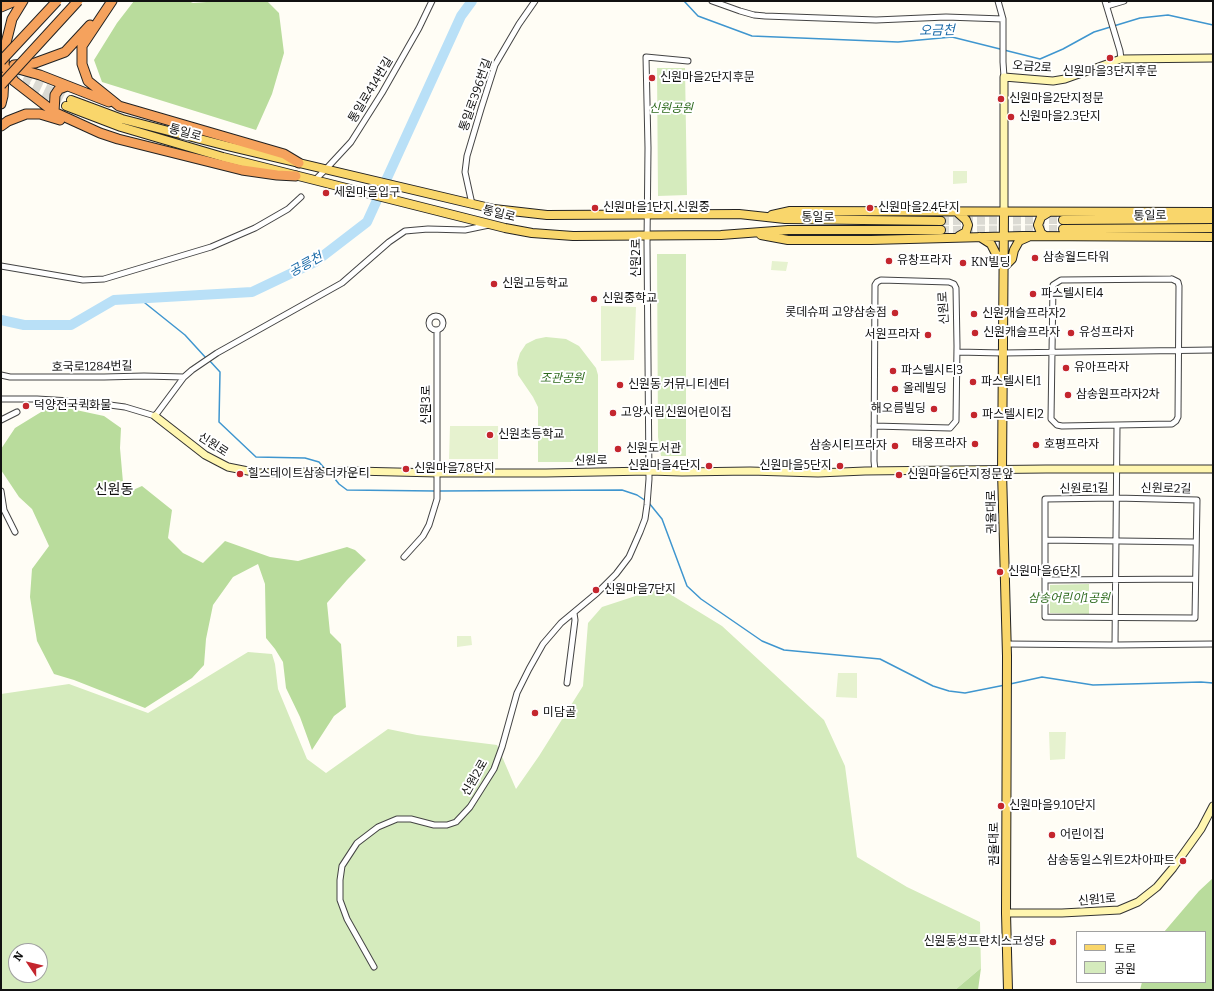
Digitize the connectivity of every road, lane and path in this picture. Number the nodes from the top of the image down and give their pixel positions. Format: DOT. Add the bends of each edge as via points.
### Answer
graph roads {
  1 [pos="15,1"];
  2 [pos="23,1"];
  3 [pos="57,1"];
  4 [pos="78,1"];
  5 [pos="112,1"];
  6 [pos="432,1"];
  7 [pos="535,1"];
  8 [pos="712,1"];
  9 [pos="998,1"];
  10 [pos="1124,1"];
  11 [pos="1107,5"];
  12 [pos="1,7"];
  13 [pos="1004,19"];
  14 [pos="1213,58"];
  15 [pos="1121,59"];
  16 [pos="688,61"];
  17 [pos="2,64"];
  18 [pos="1004,77"];
  19 [pos="1,84"];
  20 [pos="68,86"];
  21 [pos="1,104"];
  22 [pos="119,106"];
  23 [pos="54,112"];
  24 [pos="1,126"];
  25 [pos="100,133"];
  26 [pos="299,163"];
  27 [pos="326,169"];
  28 [pos="296,176"];
  29 [pos="314,180"];
  30 [pos="301,197"];
  31 [pos="472,204"];
  32 [pos="956,212"];
  33 [pos="1004,212"];
  34 [pos="1049,212"];
  35 [pos="1213,212"];
  36 [pos="648,214"];
  37 [pos="765,217"];
  38 [pos="1213,218"];
  39 [pos="1063,220"];
  40 [pos="941,221"];
  41 [pos="490,224"];
  42 [pos="1213,228"];
  43 [pos="1063,229"];
  44 [pos="941,230"];
  45 [pos="749,232"];
  46 [pos="647,235"];
  47 [pos="1004,236"];
  48 [pos="1030,236"];
  49 [pos="1045,236"];
  50 [pos="1213,236"];
  51 [pos="958,237"];
  52 [pos="980,237"];
  53 [pos="1004,264"];
  54 [pos="1,266"];
  55 [pos="437,331"];
  56 [pos="1179,350"];
  57 [pos="1213,350"];
  58 [pos="957,352"];
  59 [pos="1052,352"];
  60 [pos="1003,353"];
  61 [pos="1,375"];
  62 [pos="184,377"];
  63 [pos="1,399"];
  64 [pos="17,412"];
  65 [pos="155,416"];
  66 [pos="1,420"];
  67 [pos="874,426"];
  68 [pos="1117,426"];
  69 [pos="1116,469"];
  70 [pos="1213,470"];
  71 [pos="649,471"];
  72 [pos="875,471"];
  73 [pos="1002,471"];
  74 [pos="437,477"];
  75 [pos="1,491"];
  76 [pos="1116,498"];
  77 [pos="15,532"];
  78 [pos="1045,540"];
  79 [pos="1116,541"];
  80 [pos="1196,542"];
  81 [pos="404,557"];
  82 [pos="1196,579"];
  83 [pos="1045,580"];
  84 [pos="1116,580"];
  85 [pos="574,613"];
  86 [pos="1116,618"];
  87 [pos="1007,644"];
  88 [pos="1213,644"];
  89 [pos="1115,645"];
  90 [pos="567,683"];
  91 [pos="1213,806"];
  92 [pos="1006,913"];
  93 [pos="374,968"];
  94 [pos="1008,990"];
  1 -- 12 [label="highway"];
  2 -- 17 [label="highway" via="12,19"];
  3 -- 17 [label="highway, bridge"];
  4 -- 19 [label="highway, bridge"];
  5 -- 17 [label="highway" via="65,52 35,63"];
  5 -- 22 [label="highway" via="82,46 82,64 88,81"];
  6 -- 27 [label="street, 통일로414번길" via="382,93 351,142"];
  7 -- 31 [label="street, 통일로396번길" via="495,64 481,109 465,172"];
  8 -- 13 [label="street" via="765,16 876,20 946,17"];
  9 -- 13 [label="street"];
  10 -- 11 [label="street"];
  11 -- 15 [label="street"];
  13 -- 18 [label="street"];
  14 -- 15 [label="street, 오금2로"];
  15 -- 18 [label="street, 오금2로" via="1053,81"];
  16 -- 36 [label="street, 신원2로" via="646,57"];
  17 -- 20 [label="highway"];
  17 -- 21 [label="highway" via="4,80"];
  17 -- 23 [label="highway" via="14,81"];
  18 -- 33 [label="street, 오금2로"];
  20 -- 22 [label="highway"];
  20 -- 23 [label="highway" via="55,95"];
  22 -- 26 [label="highway" via="284,154"];
  23 -- 25 [label="highway"];
  24 -- 25 [label="highway" via="26,114 40,114"];
  25 -- 28 [label="highway" via="242,170"];
  26 -- 27 [label="main road, 통일로"];
  26 -- 28 [label="main road, 통일로" via="68,103 121,127"];
  27 -- 29 [label="street, 통일로414번길"];
  27 -- 31 [label="main road, 통일로"];
  28 -- 29 [label="main road, 통일로"];
  29 -- 41 [label="main road, 통일로"];
  30 -- 54 [label="street" via="288,209 255,228 211,247 104,279 83,280"];
  31 -- 36 [label="main road, 통일로" via="547,215"];
  32 -- 33 [label="main road"];
  32 -- 37 [label="main road" via="790,211"];
  32 -- 51 [label="main road" via="968,225 966,232"];
  33 -- 34 [label="main road"];
  33 -- 47 [label="main road, 권율대로"];
  34 -- 35 [label="main road"];
  34 -- 49 [label="main road" via="1042,217 1038,225"];
  36 -- 37 [label="main road, 통일로" via="739,214"];
  36 -- 46 [label="street, 신원2로"];
  37 -- 40 [label="main road, 통일로"];
  38 -- 39 [label="main road, 통일로"];
  41 -- 46 [label="main road, 통일로" via="532,234"];
  41 -- 62 [label="street" via="465,230 405,231 342,283 217,353"];
  42 -- 43 [label="main road, 통일로"];
  44 -- 45 [label="main road, 통일로"];
  45 -- 46 [label="main road, 통일로"];
  45 -- 51 [label="main road" via="788,240"];
  46 -- 71 [label="street, 신원2로"];
  47 -- 48 [label="main road"];
  47 -- 52 [label="main road"];
  47 -- 53 [label="main road, 권율대로"];
  48 -- 49 [label="main road"];
  48 -- 53 [label="main road" via="1019,241 1012,259"];
  49 -- 50 [label="main road"];
  51 -- 52 [label="main road"];
  52 -- 53 [label="main road" via="991,244"];
  53 -- 60 [label="main road, 권율대로"];
  55 -- 74 [label="street, 신원3로"];
  56 -- 57 [label="street"];
  56 -- 59 [label="street"];
  56 -- 59 [label="street" via="1179,286 1176,280 1061,280 1053,285"];
  56 -- 68 [label="street" via="1176,421 1172,424"];
  58 -- 60 [label="street"];
  58 -- 67 [label="street, 신원로" via="954,425 950,428"];
  58 -- 67 [label="street, 신원로" via="954,284 915,280 877,282"];
  59 -- 60 [label="street"];
  59 -- 68 [label="street" via="1051,419 1062,426"];
  60 -- 73 [label="main road, 권율대로"];
  61 -- 62 [label="street, 호국로1284번길"];
  62 -- 65 [label="street"];
  63 -- 65 [label="street" via="87,402 124,407"];
  64 -- 66 [label="street"];
  65 -- 74 [label="street, 신원로" via="205,455 228,467 258,473 355,471"];
  67 -- 72 [label="street, 신원로"];
  68 -- 69 [label="street"];
  69 -- 70 [label="street, 신원로"];
  69 -- 73 [label="street, 신원로"];
  69 -- 76 [label="street"];
  71 -- 72 [label="street, 신원로"];
  71 -- 74 [label="street, 신원로"];
  71 -- 85 [label="street, 신원2로" via="645,519 629,557 616,574"];
  72 -- 73 [label="street, 신원로"];
  73 -- 87 [label="main road, 권율대로"];
  74 -- 81 [label="street, 신원3로" via="437,499 429,525 423,536"];
  75 -- 77 [label="street" via="4,510"];
  76 -- 78 [label="street, 신원로1길" via="1045,499"];
  76 -- 79 [label="street"];
  76 -- 80 [label="street, 신원로2길" via="1197,500"];
  78 -- 79 [label="street"];
  78 -- 83 [label="street, 신원로1길"];
  79 -- 80 [label="street"];
  79 -- 84 [label="street"];
  80 -- 82 [label="street, 신원로2길"];
  82 -- 84 [label="street"];
  82 -- 86 [label="street, 신원로2길" via="1196,618"];
  83 -- 84 [label="street"];
  83 -- 86 [label="street, 신원로1길" via="1045,617"];
  84 -- 86 [label="street"];
  85 -- 90 [label="street"];
  85 -- 93 [label="street, 신원2로" via="561,623 543,644 529,669 518,693 494,769 470,807 456,822 447,825 396,819 378,827 358,843 342,866 340,900 347,919"];
  86 -- 89 [label="street"];
  87 -- 89 [label="street"];
  87 -- 92 [label="main road, 권율대로"];
  88 -- 89 [label="street"];
  91 -- 92 [label="street, 신원1로" via="1201,829 1173,868 1157,887 1138,902 1119,910"];
  92 -- 94 [label="main road, 권율대로"];
}
